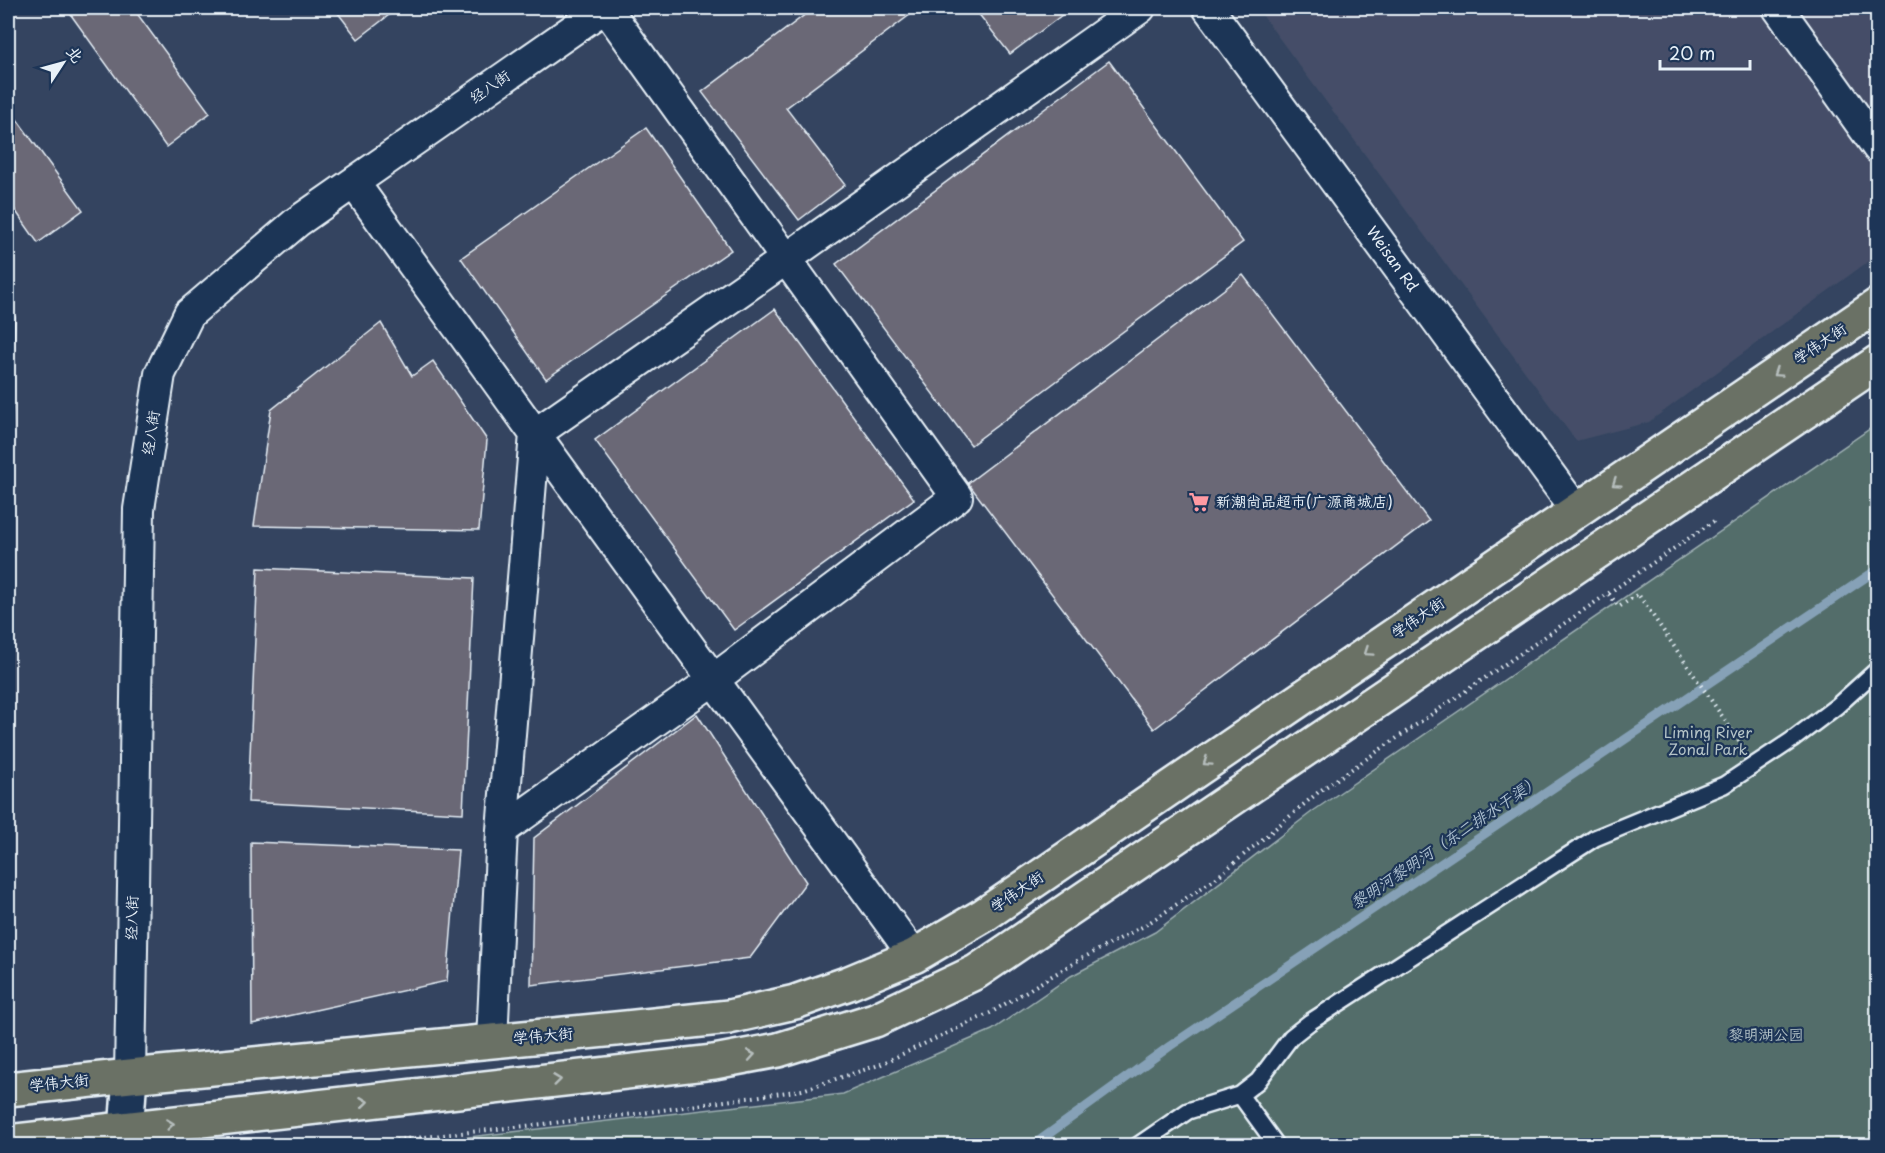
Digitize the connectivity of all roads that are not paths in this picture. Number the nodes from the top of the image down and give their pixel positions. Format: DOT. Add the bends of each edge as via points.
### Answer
graph roads {
  1 [pos="605,8"];
  2 [pos="1140,8"];
  3 [pos="1208,8"];
  4 [pos="1778,8"];
  5 [pos="1878,148"];
  6 [pos="354,183"];
  7 [pos="786,259"];
  8 [pos="1878,305"];
  9 [pos="1878,362"];
  10 [pos="535,434"];
  11 [pos="1576,510"];
  12 [pos="1878,669"];
  13 [pos="713,680"];
  14 [pos="502,830"];
  15 [pos="914,956"];
  16 [pos="492,1041"];
  17 [pos="130,1076"];
  18 [pos="8,1089"];
  19 [pos="1240,1095"];
  20 [pos="125,1138"];
  21 [pos="8,1142"];
  22 [pos="1137,1146"];
  23 [pos="1277,1146"];
  1 -- 6 [label="street, 经八街"];
  1 -- 7 [label="street"];
  2 -- 7 [label="street"];
  3 -- 11 [label="street, Weisan Rd"];
  4 -- 5 [label="street"];
  6 -- 10 [label="street"];
  6 -- 17 [label="street, 经八街" via="297,222 189,314 160,374 138,509"];
  7 -- 10 [label="street"];
  7 -- 13 [label="street" via="957,497"];
  8 -- 11 [label="main road, 学伟大街, one-way"];
  20 -- 9 [label="main road, one-way" via="714,1062 778,1050 876,1020 976,972"];
  10 -- 13 [label="street"];
  10 -- 14 [label="street"];
  11 -- 15 [label="main road, 学伟大街, one-way" via="984,915"];
  12 -- 19 [label="lane" via="1828,713 1724,785 1595,838 1310,1022 1292,1036 1258,1081"];
  13 -- 14 [label="street"];
  13 -- 15 [label="street"];
  14 -- 16 [label="street"];
  15 -- 16 [label="main road, 学伟大街" via="795,1002 729,1017"];
  16 -- 17 [label="main road, 学伟大街"];
  17 -- 18 [label="main road, 学伟大街"];
  17 -- 20 [label="main road"];
  19 -- 22 [label="lane" via="1188,1111"];
  19 -- 23 [label="lane"];
  20 -- 21 [label="main road"];
}
